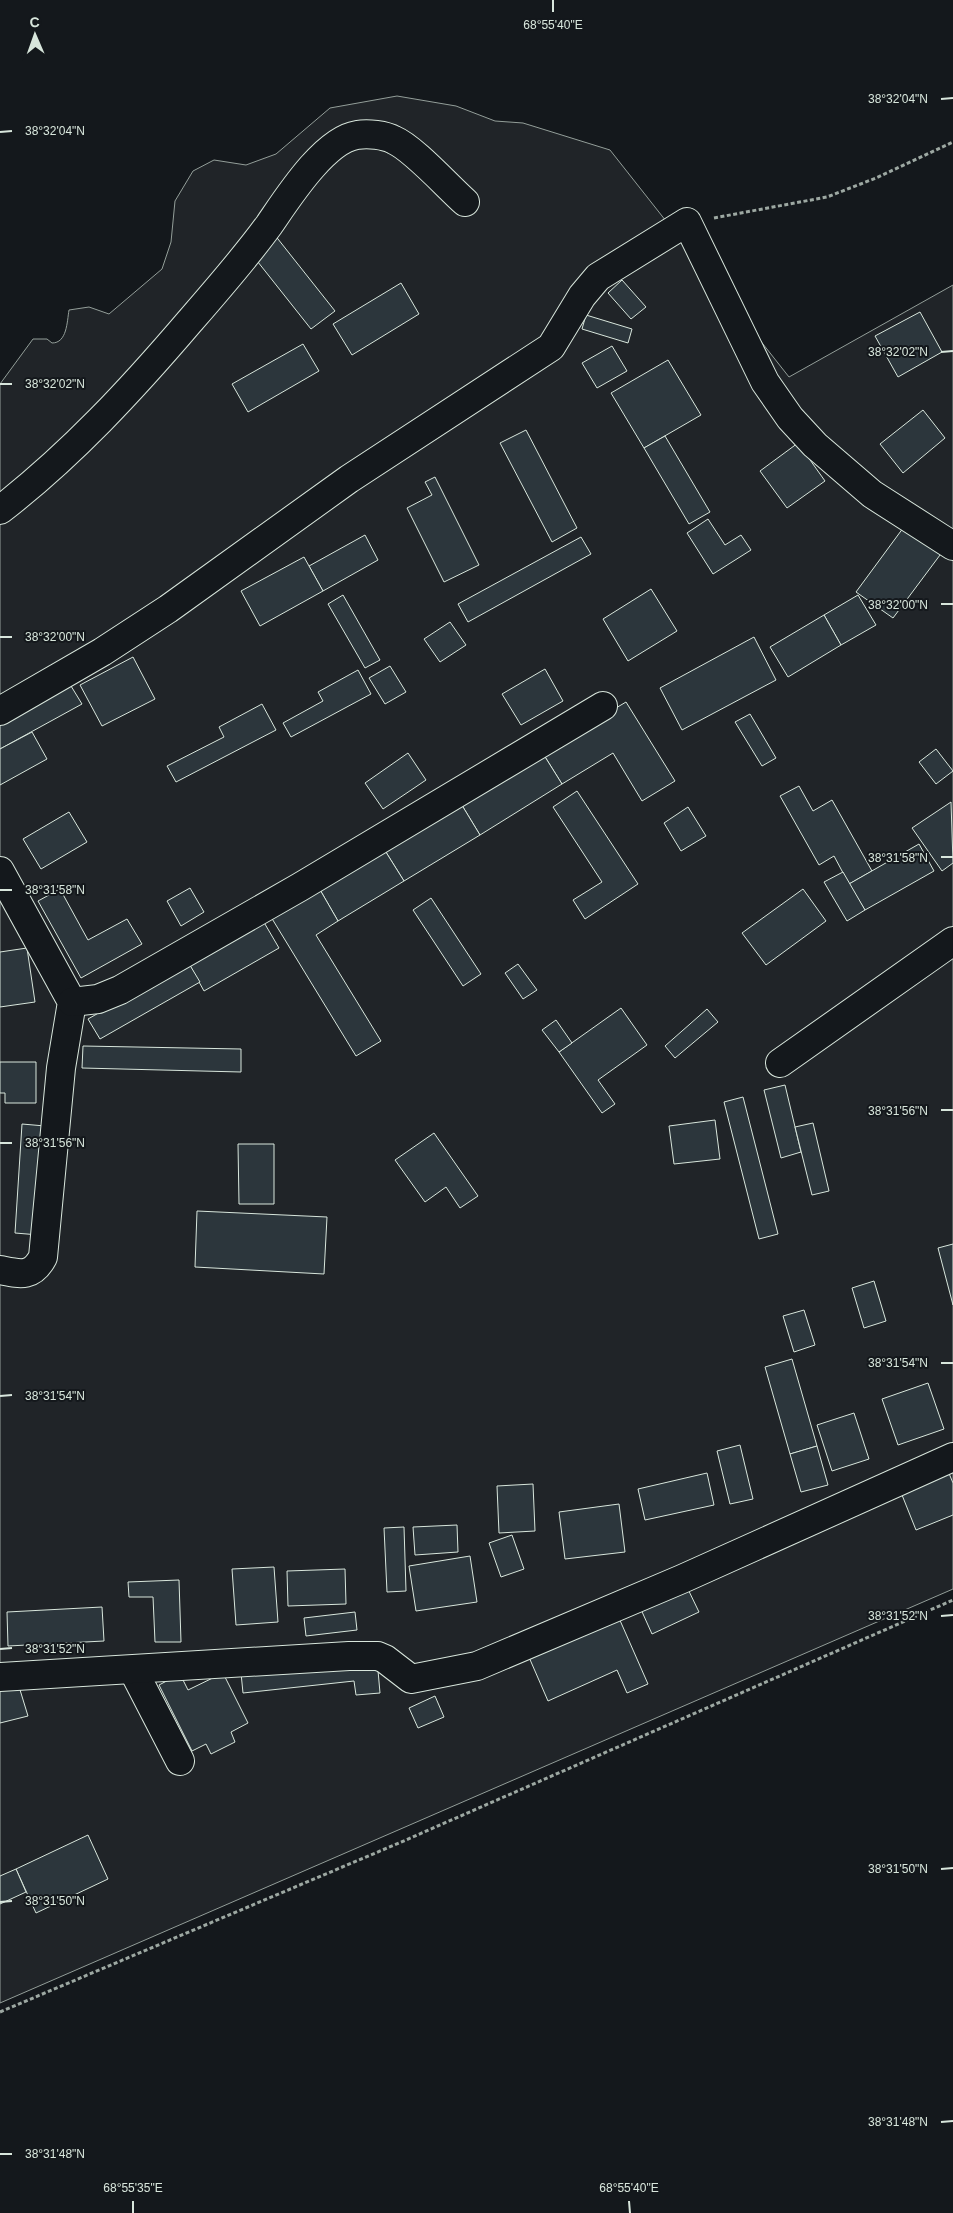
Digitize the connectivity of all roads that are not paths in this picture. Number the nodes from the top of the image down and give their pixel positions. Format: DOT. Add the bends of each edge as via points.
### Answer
graph roads {
  1 [pos="465,202"];
  2 [pos="0,510"];
  3 [pos="953,546"];
  4 [pos="603,706"];
  5 [pos="0,711"];
  6 [pos="0,871"];
  7 [pos="953,941"];
  8 [pos="72,1002"];
  9 [pos="780,1063"];
  10 [pos="0,1270"];
  11 [pos="953,1457"];
  12 [pos="133,1670"];
  13 [pos="0,1677"];
  14 [pos="180,1761"];
  1 -- 2 [label="street" via="395,140 379,135 357,135 343,140 320,158 226,279 134,387 35,483"];
  3 -- 5 [label="street" via="872,494 815,445 790,418 765,382 687,222 598,277 582,296 551,347 349,479 168,609 102,652"];
  4 -- 8 [label="street" via="120,990"];
  6 -- 8 [label="street"];
  7 -- 9 [label="street"];
  8 -- 10 [label="street" via="61,1068 43,1257 31,1272"];
  11 -- 12 [label="street" via="477,1666 418,1679 411,1679 378,1656"];
  12 -- 13 [label="street"];
  12 -- 14 [label="street"];
}
